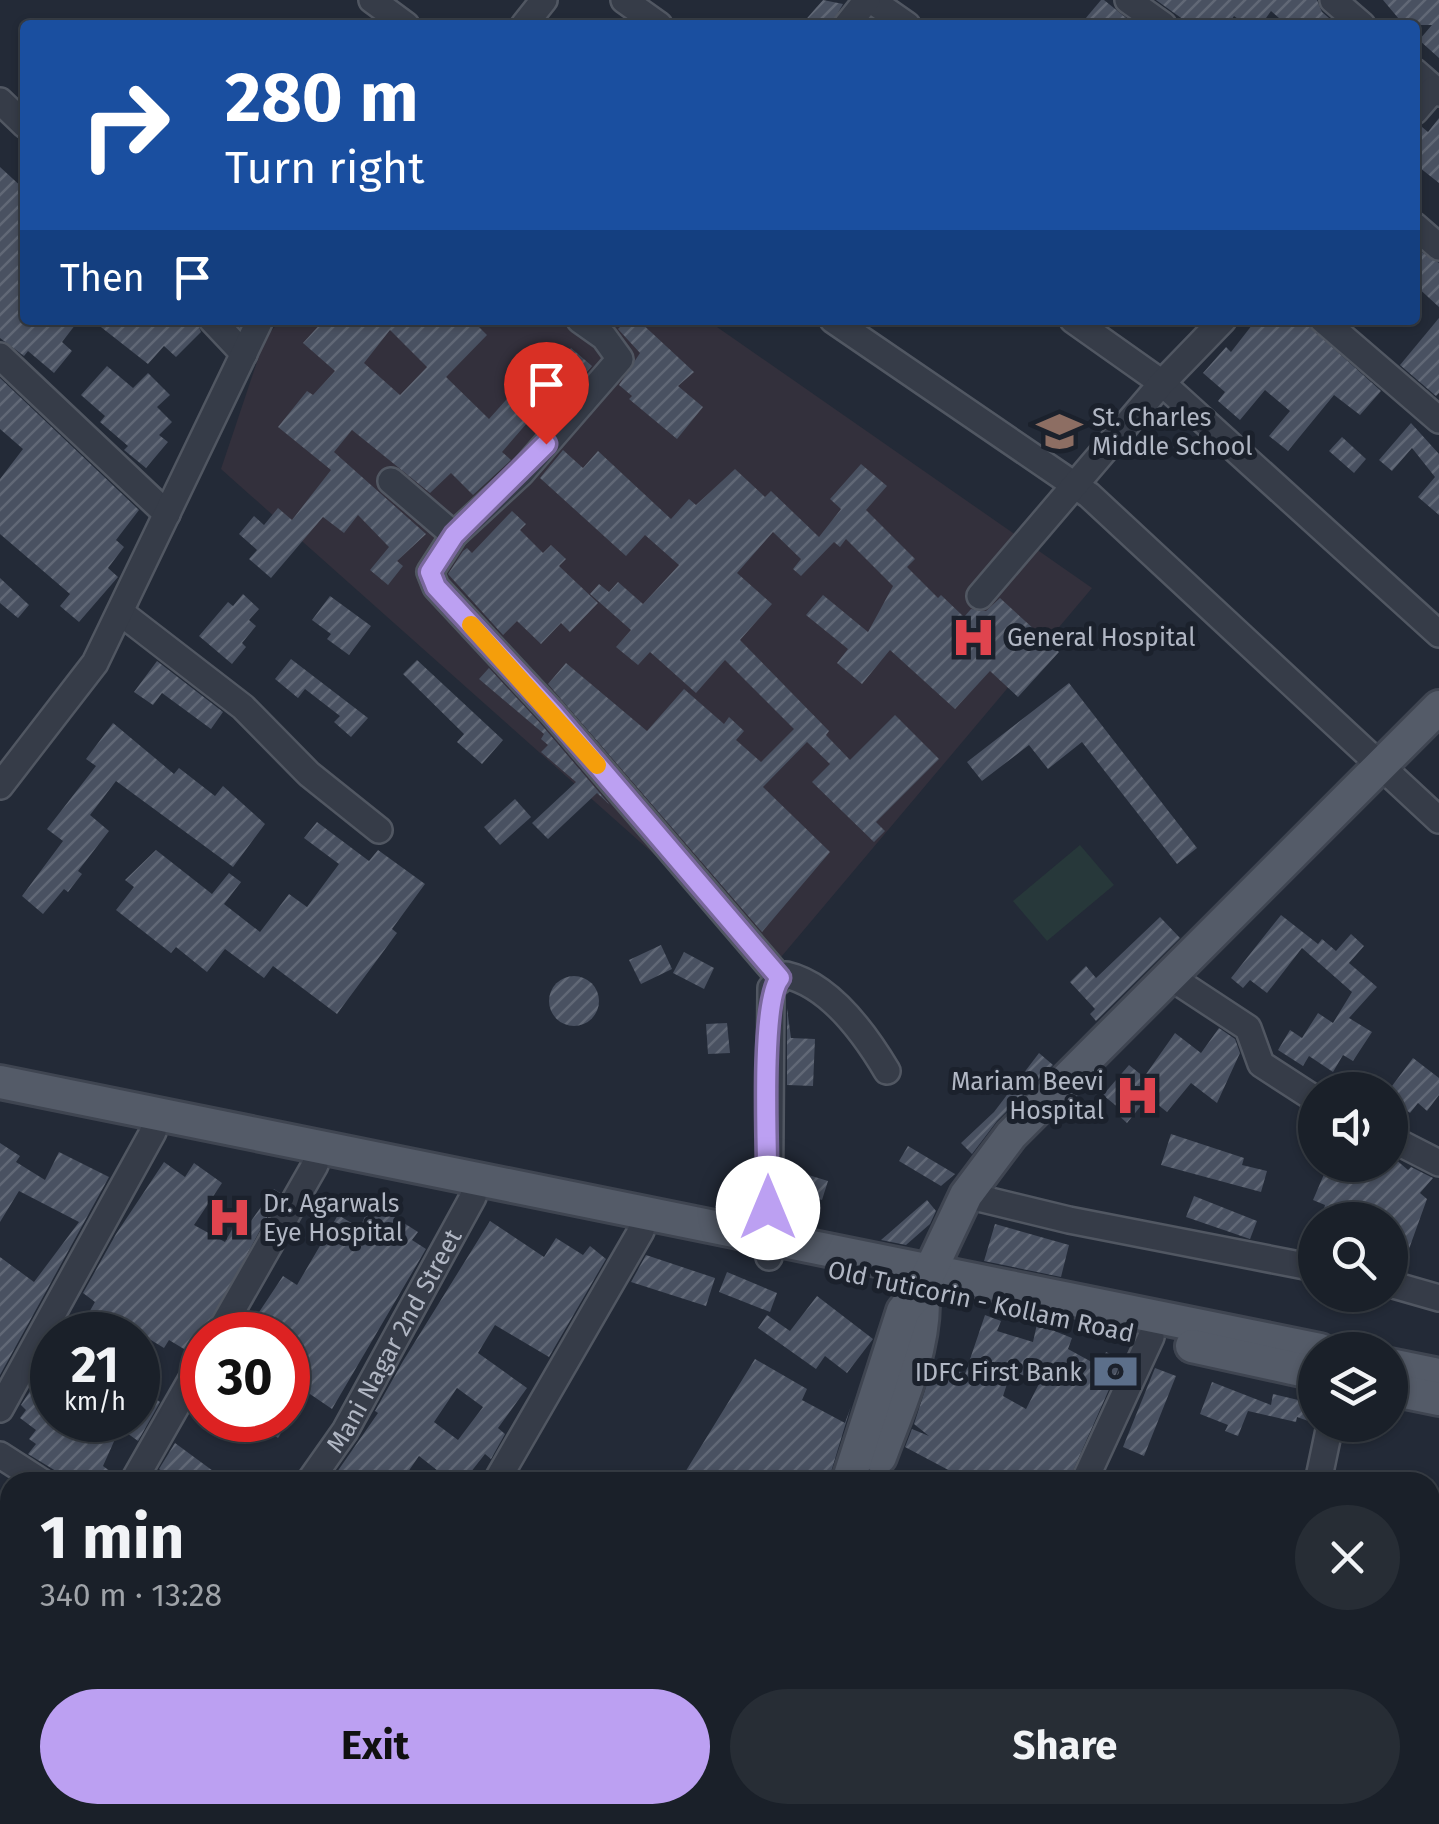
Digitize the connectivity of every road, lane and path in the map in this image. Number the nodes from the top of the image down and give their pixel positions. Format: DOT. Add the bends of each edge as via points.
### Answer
graph roads {
  1 [pos="372,0"];
  2 [pos="544,0"];
  3 [pos="624,0"];
  4 [pos="869,0"];
  5 [pos="1128,0"];
  6 [pos="1334,0"];
  7 [pos="399,20"];
  8 [pos="528,20"];
  9 [pos="652,20"];
  10 [pos="851,20"];
  11 [pos="899,20"];
  12 [pos="1156,20"];
  13 [pos="1356,20"];
  14 [pos="0,102"];
  15 [pos="20,121"];
  16 [pos="1420,230"];
  17 [pos="1439,247"];
  18 [pos="217,325"];
  19 [pos="258,325"];
  20 [pos="587,325"];
  21 [pos="849,325"];
  22 [pos="1080,325"];
  23 [pos="1219,325"];
  24 [pos="1329,325"];
  25 [pos="244,354"];
  26 [pos="0,356"];
  27 [pos="1162,383"];
  28 [pos="1439,420"];
  29 [pos="390,482"];
  30 [pos="1074,485"];
  31 [pos="167,514"];
  32 [pos="454,535"];
  33 [pos="980,596"];
  34 [pos="120,612"];
  35 [pos="1439,634"];
  36 [pos="1439,707"];
  37 [pos="1384,767"];
  38 [pos="0,786"];
  39 [pos="1439,820"];
  40 [pos="379,830"];
  41 [pos="780,978"];
  42 [pos="1172,978"];
  43 [pos="886,1070"];
  44 [pos="0,1082"];
  45 [pos="1298,1087"];
  46 [pos="0,1101"];
  47 [pos="153,1132"];
  48 [pos="1408,1147"];
  49 [pos="1439,1163"];
  50 [pos="315,1165"];
  51 [pos="966,1194"];
  52 [pos="472,1197"];
  53 [pos="641,1231"];
  54 [pos="769,1246"];
  55 [pos="1298,1265"];
  56 [pos="927,1279"];
  57 [pos="1408,1289"];
  58 [pos="1439,1298"];
  59 [pos="231,1312"];
  60 [pos="1151,1337"];
  61 [pos="1298,1346"];
  62 [pos="1298,1369"];
  63 [pos="180,1400"];
  64 [pos="0,1409"];
  65 [pos="1326,1442"];
  66 [pos="0,1455"];
  67 [pos="26,1472"];
  68 [pos="139,1472"];
  69 [pos="316,1472"];
  70 [pos="502,1472"];
  71 [pos="851,1472"];
  72 [pos="875,1472"];
  73 [pos="1089,1472"];
  74 [pos="1320,1472"];
  1 -- 7 [label="street"];
  2 -- 8 [label="street"];
  3 -- 9 [label="street"];
  4 -- 10 [label="street"];
  4 -- 11 [label="street"];
  5 -- 12 [label="street"];
  6 -- 13 [label="street"];
  14 -- 15 [label="street"];
  16 -- 17 [label="street"];
  18 -- 25 [label="street"];
  19 -- 25 [label="street"];
  20 -- 32 [label="street" via="620,359 522,473"];
  21 -- 30 [label="street"];
  22 -- 27 [label="street"];
  23 -- 27 [label="street"];
  24 -- 28 [label="street"];
  25 -- 31 [label="street"];
  26 -- 31 [label="street"];
  27 -- 30 [label="street"];
  27 -- 35 [label="street"];
  29 -- 32 [label="street"];
  30 -- 33 [label="street"];
  30 -- 37 [label="street"];
  31 -- 34 [label="street"];
  32 -- 41 [label="street" via="430,572 436,587"];
  34 -- 38 [label="street" via="95,663"];
  34 -- 40 [label="street" via="243,707"];
  36 -- 37 [label="main road"];
  37 -- 39 [label="street"];
  37 -- 42 [label="main road"];
  41 -- 43 [label="street" via="805,982 861,1029"];
  41 -- 54 [label="street" via="771,988 769,1030"];
  42 -- 45 [label="street" via="1248,1028 1262,1064"];
  42 -- 51 [label="main road" via="1011,1135"];
  44 -- 54 [label="main road"];
  46 -- 47 [label="main road, Old Tuticorin - Kollam Road"];
  47 -- 50 [label="main road, Old Tuticorin - Kollam Road"];
  47 -- 64 [label="street"];
  48 -- 49 [label="street"];
  50 -- 52 [label="main road, Old Tuticorin - Kollam Road"];
  50 -- 59 [label="street"];
  51 -- 55 [label="street"];
  51 -- 56 [label="main road"];
  52 -- 53 [label="main road, Old Tuticorin - Kollam Road"];
  52 -- 69 [label="street, Mani Nagar 2nd Street"];
  53 -- 54 [label="main road, Old Tuticorin - Kollam Road"];
  53 -- 70 [label="street"];
  54 -- 56 [label="main road, Old Tuticorin - Kollam Road"];
  56 -- 60 [label="main road, Old Tuticorin - Kollam Road"];
  56 -- 61 [label="main road"];
  56 -- 71 [label="main road" via="903,1311"];
  56 -- 72 [label="main road" via="907,1384"];
  57 -- 58 [label="street"];
  60 -- 62 [label="main road, Old Tuticorin - Kollam Road"];
  60 -- 73 [label="street"];
  63 -- 68 [label="street"];
  65 -- 74 [label="street"];
  66 -- 67 [label="street"];
}
